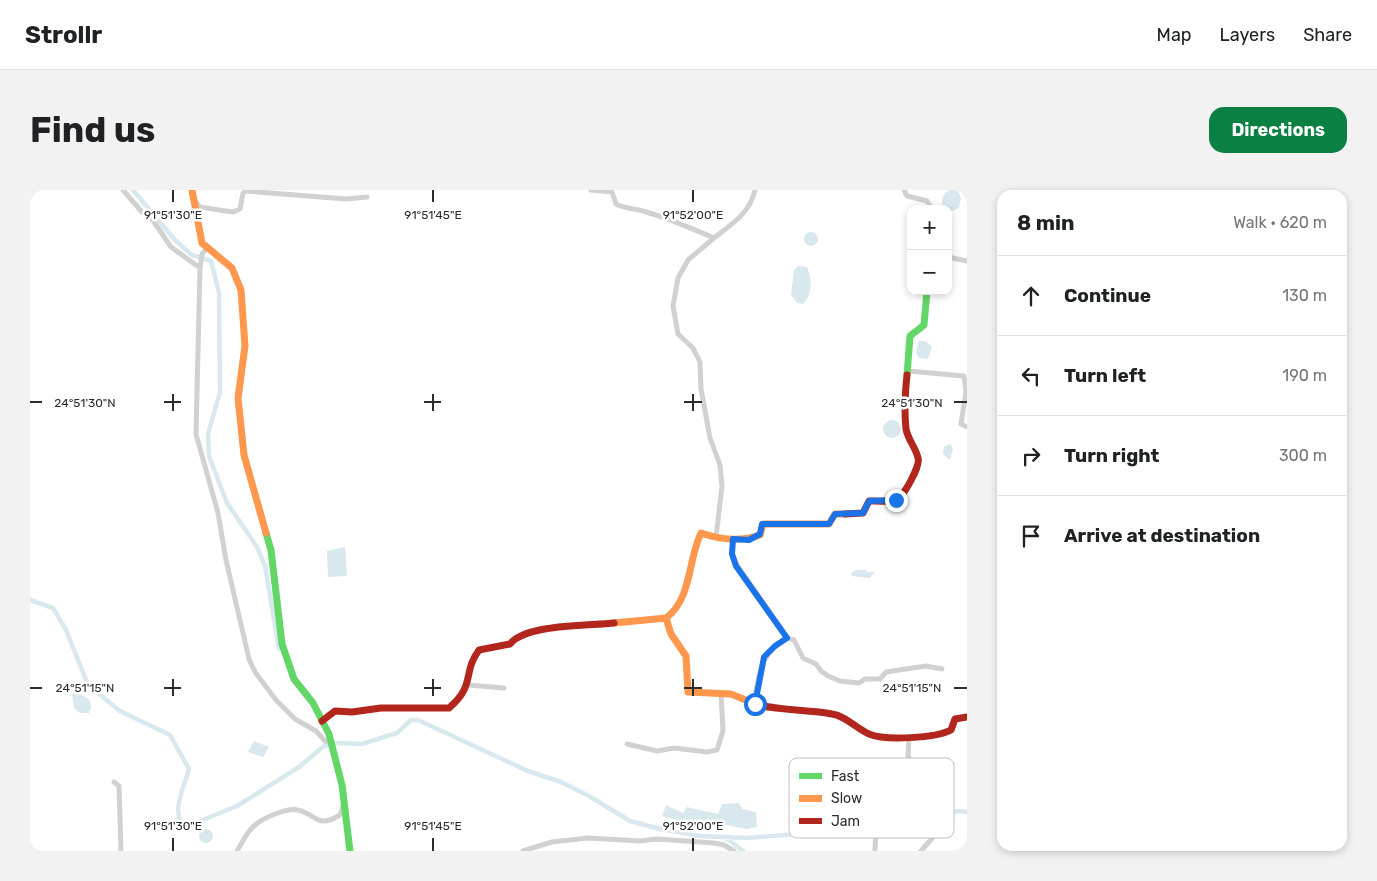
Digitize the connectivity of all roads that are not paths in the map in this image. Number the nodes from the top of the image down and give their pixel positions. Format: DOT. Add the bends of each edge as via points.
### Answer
graph roads {
  1 [pos="123,190"];
  2 [pos="192,190"];
  3 [pos="590,190"];
  4 [pos="755,190"];
  5 [pos="904,190"];
  6 [pos="367,196"];
  7 [pos="196,202"];
  8 [pos="929,205"];
  9 [pos="714,238"];
  10 [pos="204,252"];
  11 [pos="952,258"];
  12 [pos="967,261"];
  13 [pos="200,268"];
  14 [pos="927,295"];
  15 [pos="908,371"];
  16 [pos="967,427"];
  17 [pos="716,537"];
  18 [pos="733,539"];
  19 [pos="666,618"];
  20 [pos="787,638"];
  21 [pos="942,669"];
  22 [pos="468,685"];
  23 [pos="504,688"];
  24 [pos="721,693"];
  25 [pos="753,703"];
  26 [pos="967,717"];
  27 [pos="322,721"];
  28 [pos="909,738"];
  29 [pos="330,740"];
  30 [pos="627,744"];
  31 [pos="910,758"];
  32 [pos="114,782"];
  33 [pos="343,805"];
  34 [pos="874,838"];
  35 [pos="932,838"];
  36 [pos="121,851"];
  37 [pos="238,851"];
  38 [pos="350,851"];
  39 [pos="523,851"];
  40 [pos="734,851"];
  41 [pos="875,851"];
  42 [pos="921,851"];
  1 -- 13 [label="street" via="152,219 171,247"];
  2 -- 7 [label="street"];
  3 -- 9 [label="street" via="612,192 616,204 680,222"];
  4 -- 9 [label="street" via="753,201 741,218"];
  5 -- 8 [label="street" via="907,196"];
  6 -- 7 [label="street" via="346,198 246,191 242,193 240,209 233,212 200,207"];
  7 -- 10 [label="street"];
  9 -- 17 [label="street" via="688,260 678,278 672,306 678,334 693,348 700,362 701,389 710,438 720,465 722,486"];
  10 -- 13 [label="street"];
  10 -- 27 [label="street" via="222,258 232,268 241,290 245,346 238,398 244,455 271,550 282,644 294,679"];
  11 -- 12 [label="street"];
  13 -- 29 [label="street" via="196,434 218,513 249,659 264,684 289,713 316,731 322,740"];
  14 -- 15 [label="street" via="924,326 910,336"];
  15 -- 16 [label="street" via="964,376 966,392 961,424"];
  15 -- 18 [label="street" via="904,413 907,433 920,459 920,466 903,496 869,501 863,513 835,514 829,524 762,524 760,534 749,540"];
  17 -- 18 [label="street"];
  17 -- 19 [label="street" via="701,533 689,582 674,612"];
  18 -- 20 [label="street" via="732,554 736,566"];
  19 -- 22 [label="street" via="532,631 510,644 479,650 472,658"];
  19 -- 24 [label="street" via="671,634 686,656 688,692"];
  20 -- 21 [label="street" via="794,640 803,658 840,681 859,683 865,679 880,679 886,672 926,666"];
  20 -- 25 [label="street" via="764,657"];
  22 -- 23 [label="street"];
  22 -- 27 [label="street" via="462,696 444,709 335,711"];
  24 -- 25 [label="street" via="748,697"];
  24 -- 30 [label="street" via="723,731 717,750 674,748 657,751"];
  25 -- 28 [label="street" via="835,714 870,735 899,740"];
  26 -- 28 [label="street" via="955,719 951,730 942,735"];
  27 -- 29 [label="street"];
  28 -- 31 [label="street"];
  29 -- 33 [label="street" via="342,785"];
  32 -- 36 [label="street" via="119,786"];
  33 -- 37 [label="street" via="340,815 331,821 319,821 299,810 290,810 266,820 255,825"];
  33 -- 38 [label="street"];
  34 -- 41 [label="street"];
  35 -- 42 [label="street"];
  39 -- 40 [label="street" via="552,842 588,838 714,843"];
}
